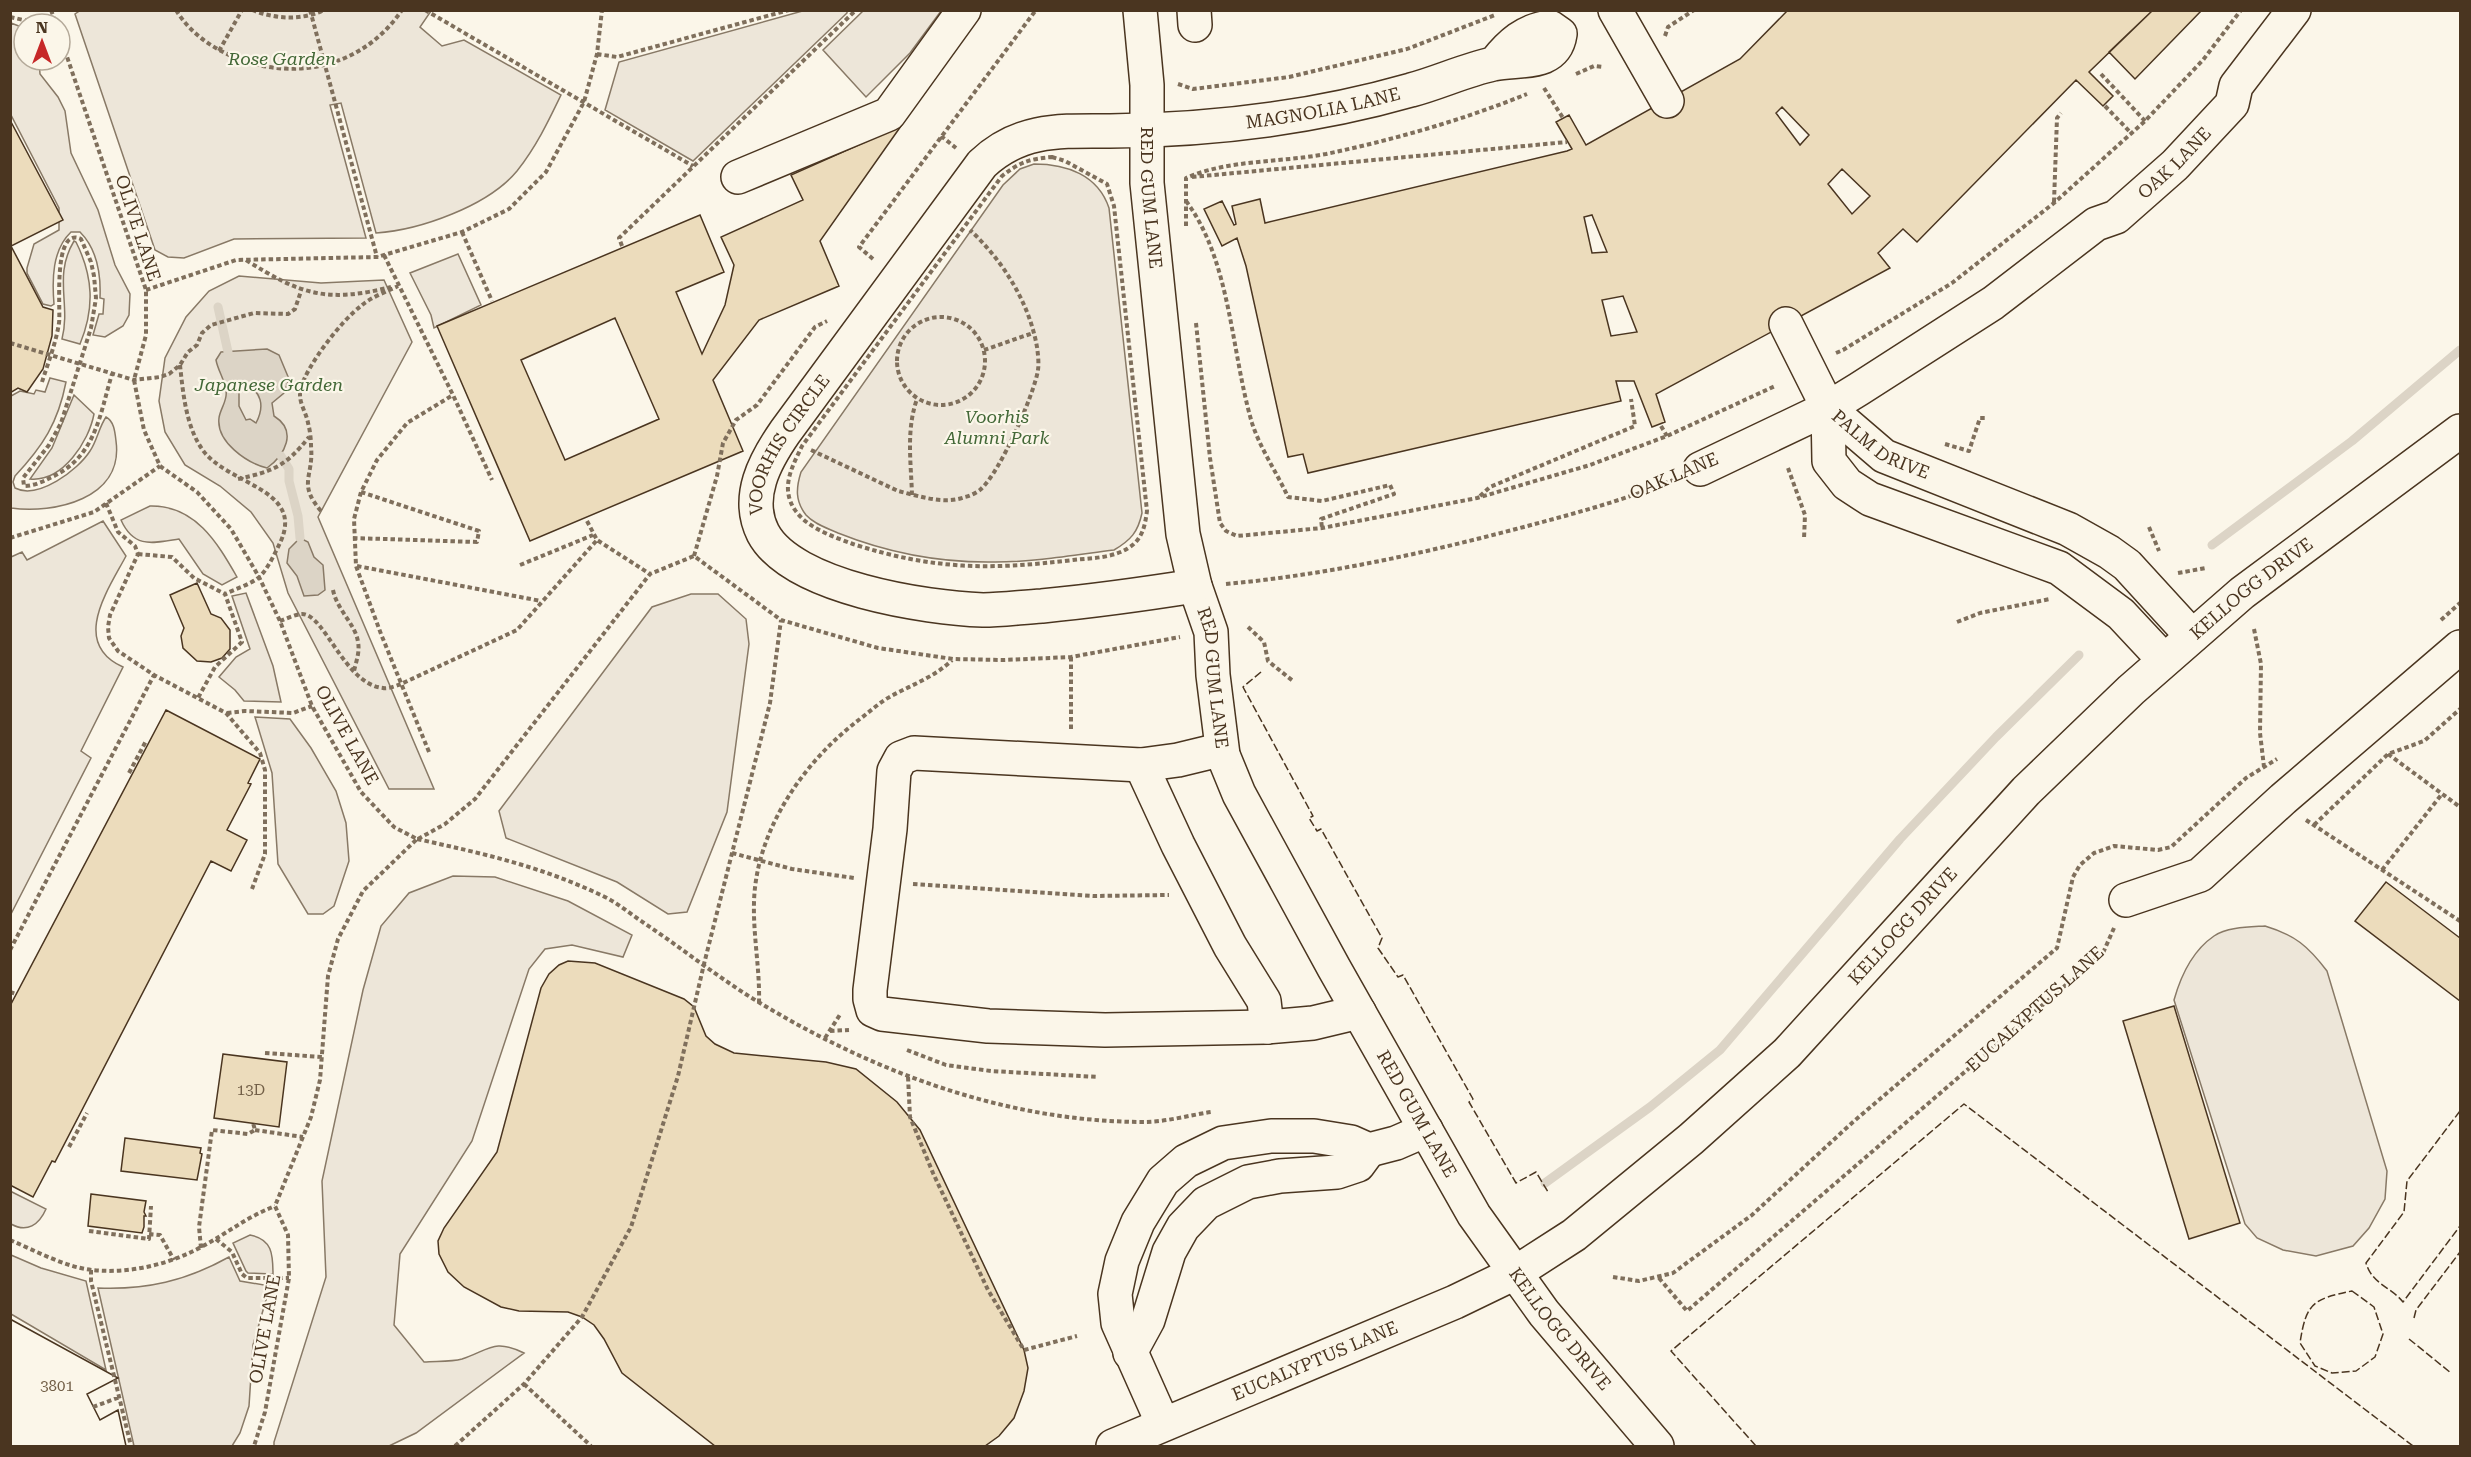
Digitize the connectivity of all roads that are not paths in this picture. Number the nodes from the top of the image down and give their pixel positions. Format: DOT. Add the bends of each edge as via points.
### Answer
graph roads {
  1 [pos="964,10"];
  2 [pos="1140,10"];
  3 [pos="1615,10"];
  4 [pos="2294,10"];
  5 [pos="1495,63"];
  6 [pos="1667,100"];
  7 [pos="1147,130"];
  8 [pos="738,177"];
  9 [pos="1786,324"];
  10 [pos="1828,408"];
  11 [pos="2460,431"];
  12 [pos="1700,469"];
  13 [pos="1195,586"];
  14 [pos="2192,636"];
  15 [pos="2460,647"];
  16 [pos="2164,660"];
  17 [pos="1223,755"];
  18 [pos="1141,765"];
  19 [pos="2127,900"];
  20 [pos="1359,1012"];
  21 [pos="1267,1027"];
  22 [pos="1426,1130"];
  23 [pos="1369,1150"];
  24 [pos="1515,1273"];
  25 [pos="1130,1353"];
  26 [pos="1163,1424"];
  27 [pos="1113,1446"];
  28 [pos="1657,1446"];
  1 -- 8 [label="street" via="889,114"];
  2 -- 7 [label="street, RED GUM LANE"];
  3 -- 6 [label="street"];
  4 -- 10 [label="street, OAK LANE" via="2236,86 2217,96 2158,150 2107,202 2096,224 1993,303"];
  5 -- 7 [label="street, MAGNOLIA LANE" via="1410,91 1300,115"];
  7 -- 13 [label="street, RED GUM LANE" via="1147,183 1183,534"];
  7 -- 13 [label="street, VOORHIS CIRCLE" via="1033,135 997,150 982,164 768,455 757,485 758,519 776,549 808,570 840,584 907,603 986,610"];
  9 -- 10 [label="street"];
  10 -- 12 [label="street, OAK LANE"];
  10 -- 14 [label="street, PALM DRIVE" via="1884,456 2068,529 2109,552"];
  10 -- 16 [label="street, PALM DRIVE" via="1829,461 1847,484 1870,499 2059,568 2121,614"];
  11 -- 14 [label="street, KELLOGG DRIVE" via="2242,593"];
  13 -- 17 [label="street, RED GUM LANE" via="1211,632"];
  14 -- 16 [label="street, KELLOGG DRIVE"];
  15 -- 19 [label="street" via="2200,875"];
  16 -- 24 [label="street, KELLOGG DRIVE" via="2026,791 1787,1053 1691,1139 1574,1235"];
  17 -- 18 [label="street" via="1211,752"];
  17 -- 20 [label="street, RED GUM LANE" via="1239,794"];
  18 -- 21 [label="street" via="1230,946 1264,1001"];
  18 -- 21 [label="street" via="914,753 901,758 894,771 870,999 873,1010 988,1026"];
  20 -- 21 [label="street" via="1313,1023"];
  20 -- 22 [label="street, RED GUM LANE"];
  22 -- 23 [label="street"];
  22 -- 24 [label="street, RED GUM LANE" via="1474,1215"];
  23 -- 25 [label="street" via="1358,1165 1336,1172 1248,1182 1206,1203 1183,1227 1169,1251 1148,1320"];
  23 -- 25 [label="street" via="1351,1142 1314,1136 1271,1136 1223,1143 1186,1161 1163,1181 1138,1222 1122,1261 1115,1294 1118,1323"];
  24 -- 26 [label="street, EUCALYPTUS LANE"];
  24 -- 28 [label="street, KELLOGG DRIVE"];
  25 -- 26 [label="street"];
  26 -- 27 [label="street, EUCALYPTUS LANE"];
}
